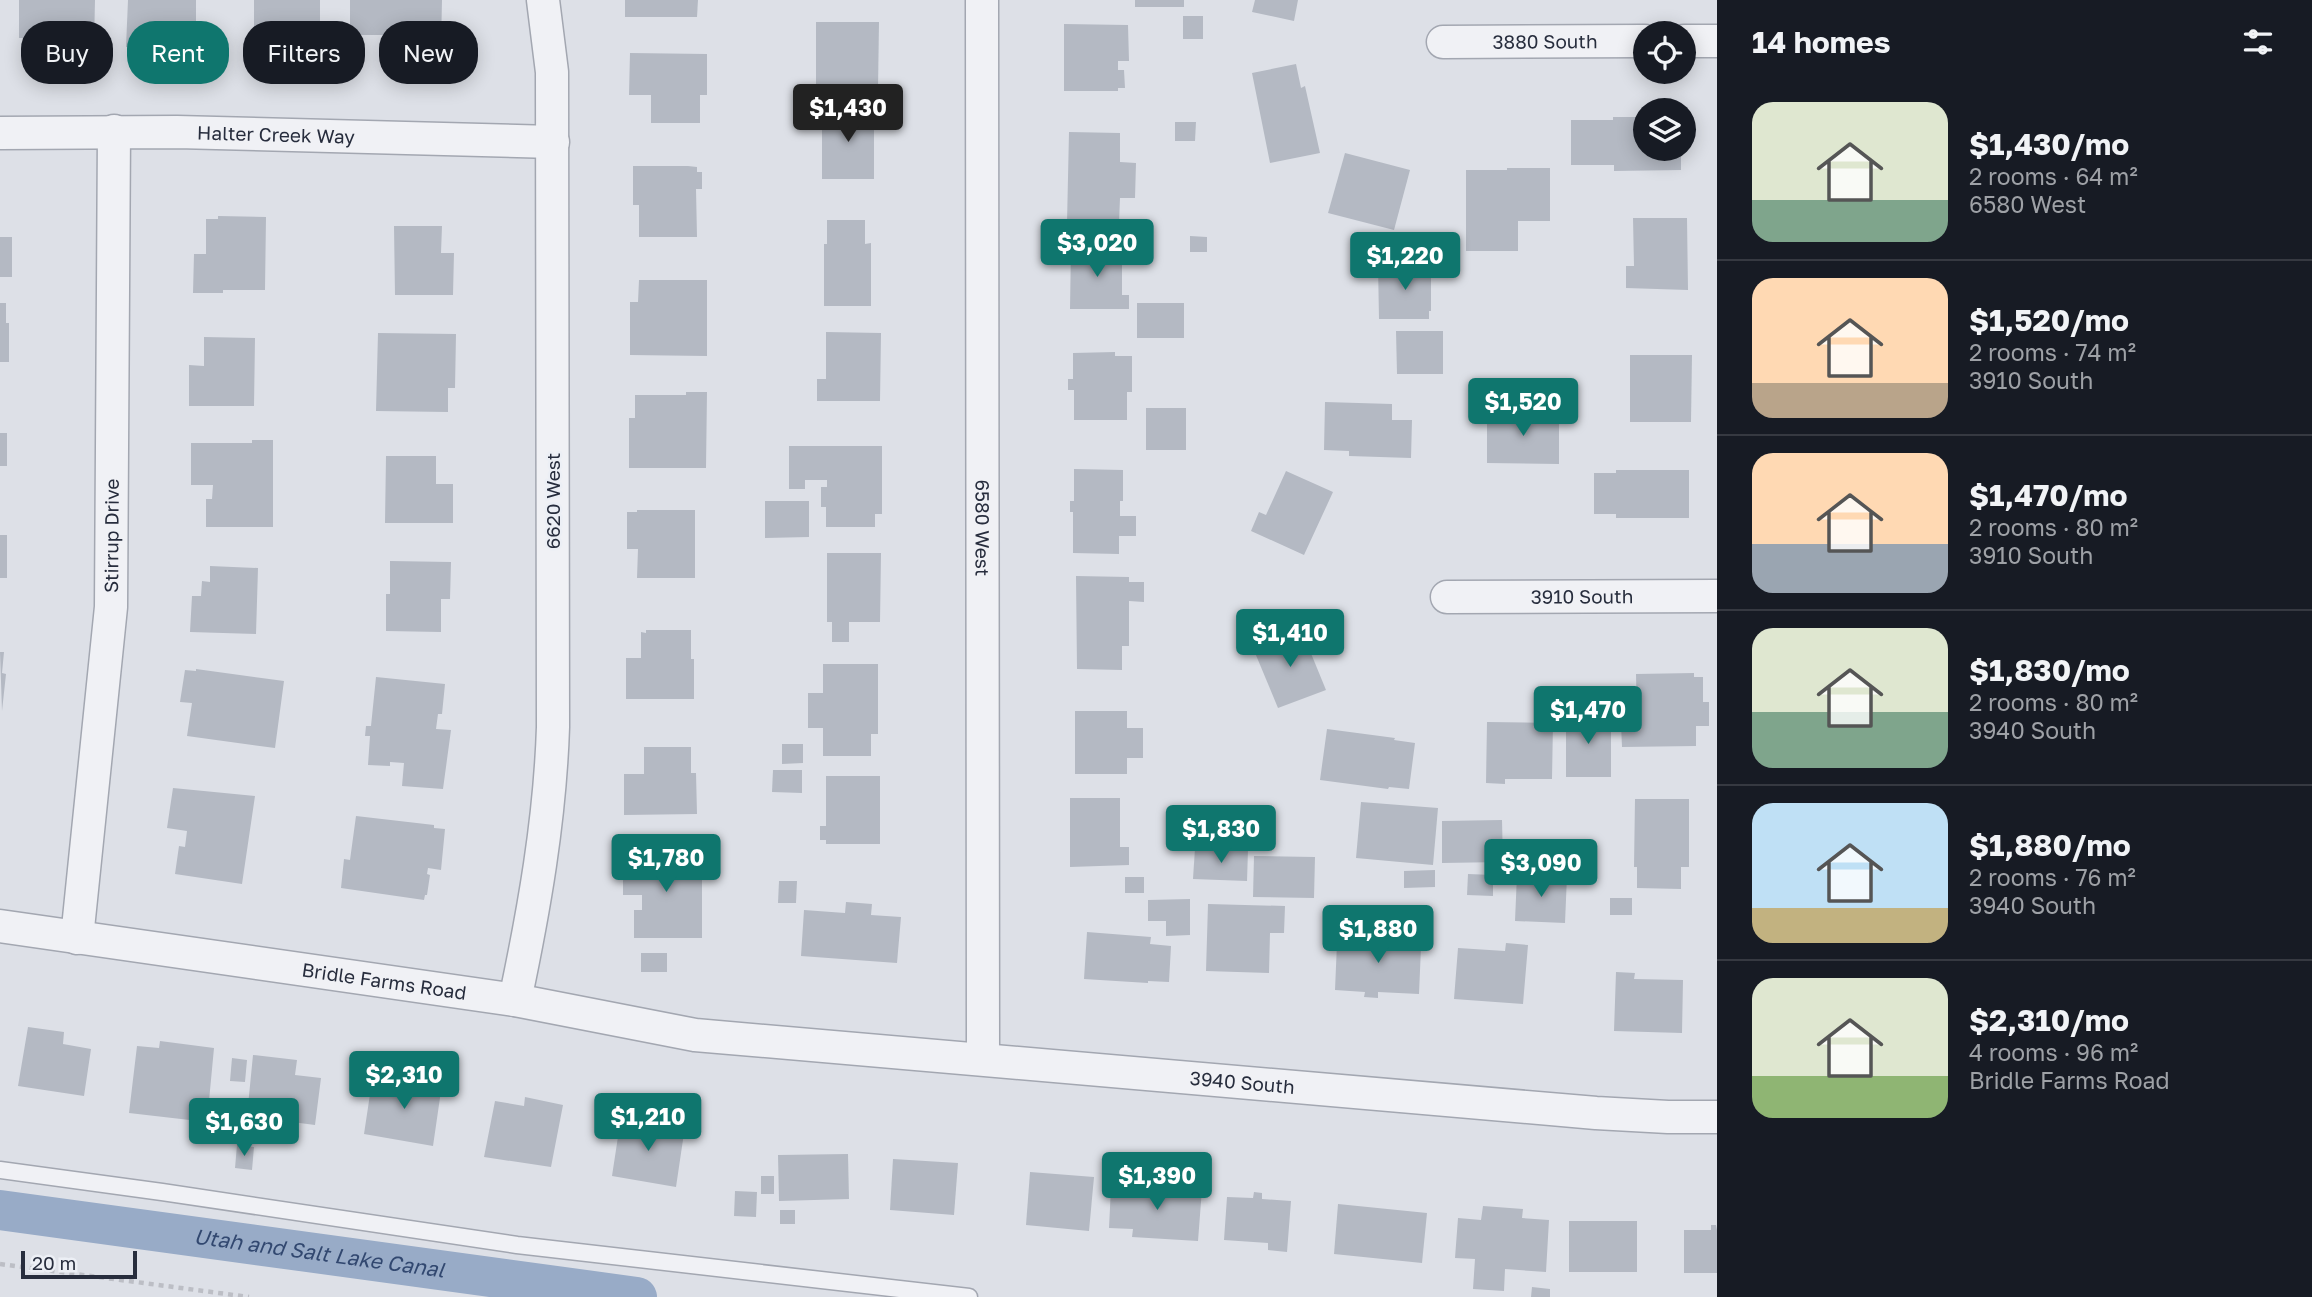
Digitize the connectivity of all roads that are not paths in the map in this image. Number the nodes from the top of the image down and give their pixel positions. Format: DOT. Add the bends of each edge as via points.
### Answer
graph roads {
  1 [pos="543,0"];
  2 [pos="982,0"];
  3 [pos="1633,41"];
  4 [pos="1696,41"];
  5 [pos="1717,41"];
  6 [pos="1443,42"];
  7 [pos="114,131"];
  8 [pos="0,133"];
  9 [pos="553,142"];
  10 [pos="1717,596"];
  11 [pos="1447,597"];
  12 [pos="0,926"];
  13 [pos="77,938"];
  14 [pos="515,1000"];
  15 [pos="768,1042"];
  16 [pos="983,1058"];
  17 [pos="1717,1117"];
  18 [pos="0,1170"];
  19 [pos="969,1297"];
  1 -- 9 [label="street, 6620 West" via="551,54"];
  2 -- 16 [label="street, 6580 West"];
  3 -- 6 [label="street, 3880 South"];
  4 -- 5 [label="street"];
  7 -- 8 [label="street, Halter Creek Way"];
  7 -- 9 [label="street, Halter Creek Way"];
  7 -- 13 [label="street, Stirrup Drive" via="111,607"];
  9 -- 14 [label="street, 6620 West" via="552,768 543,852"];
  10 -- 11 [label="street, 3910 South"];
  12 -- 13 [label="street, Bridle Farms Road"];
  13 -- 14 [label="street, Bridle Farms Road"];
  14 -- 15 [label="street, Bridle Farms Road" via="695,1035"];
  15 -- 16 [label="street, 3940 South"];
  16 -- 17 [label="street, 3940 South" via="1596,1113"];
  18 -- 19 [label="lane" via="517,1245"];
}
